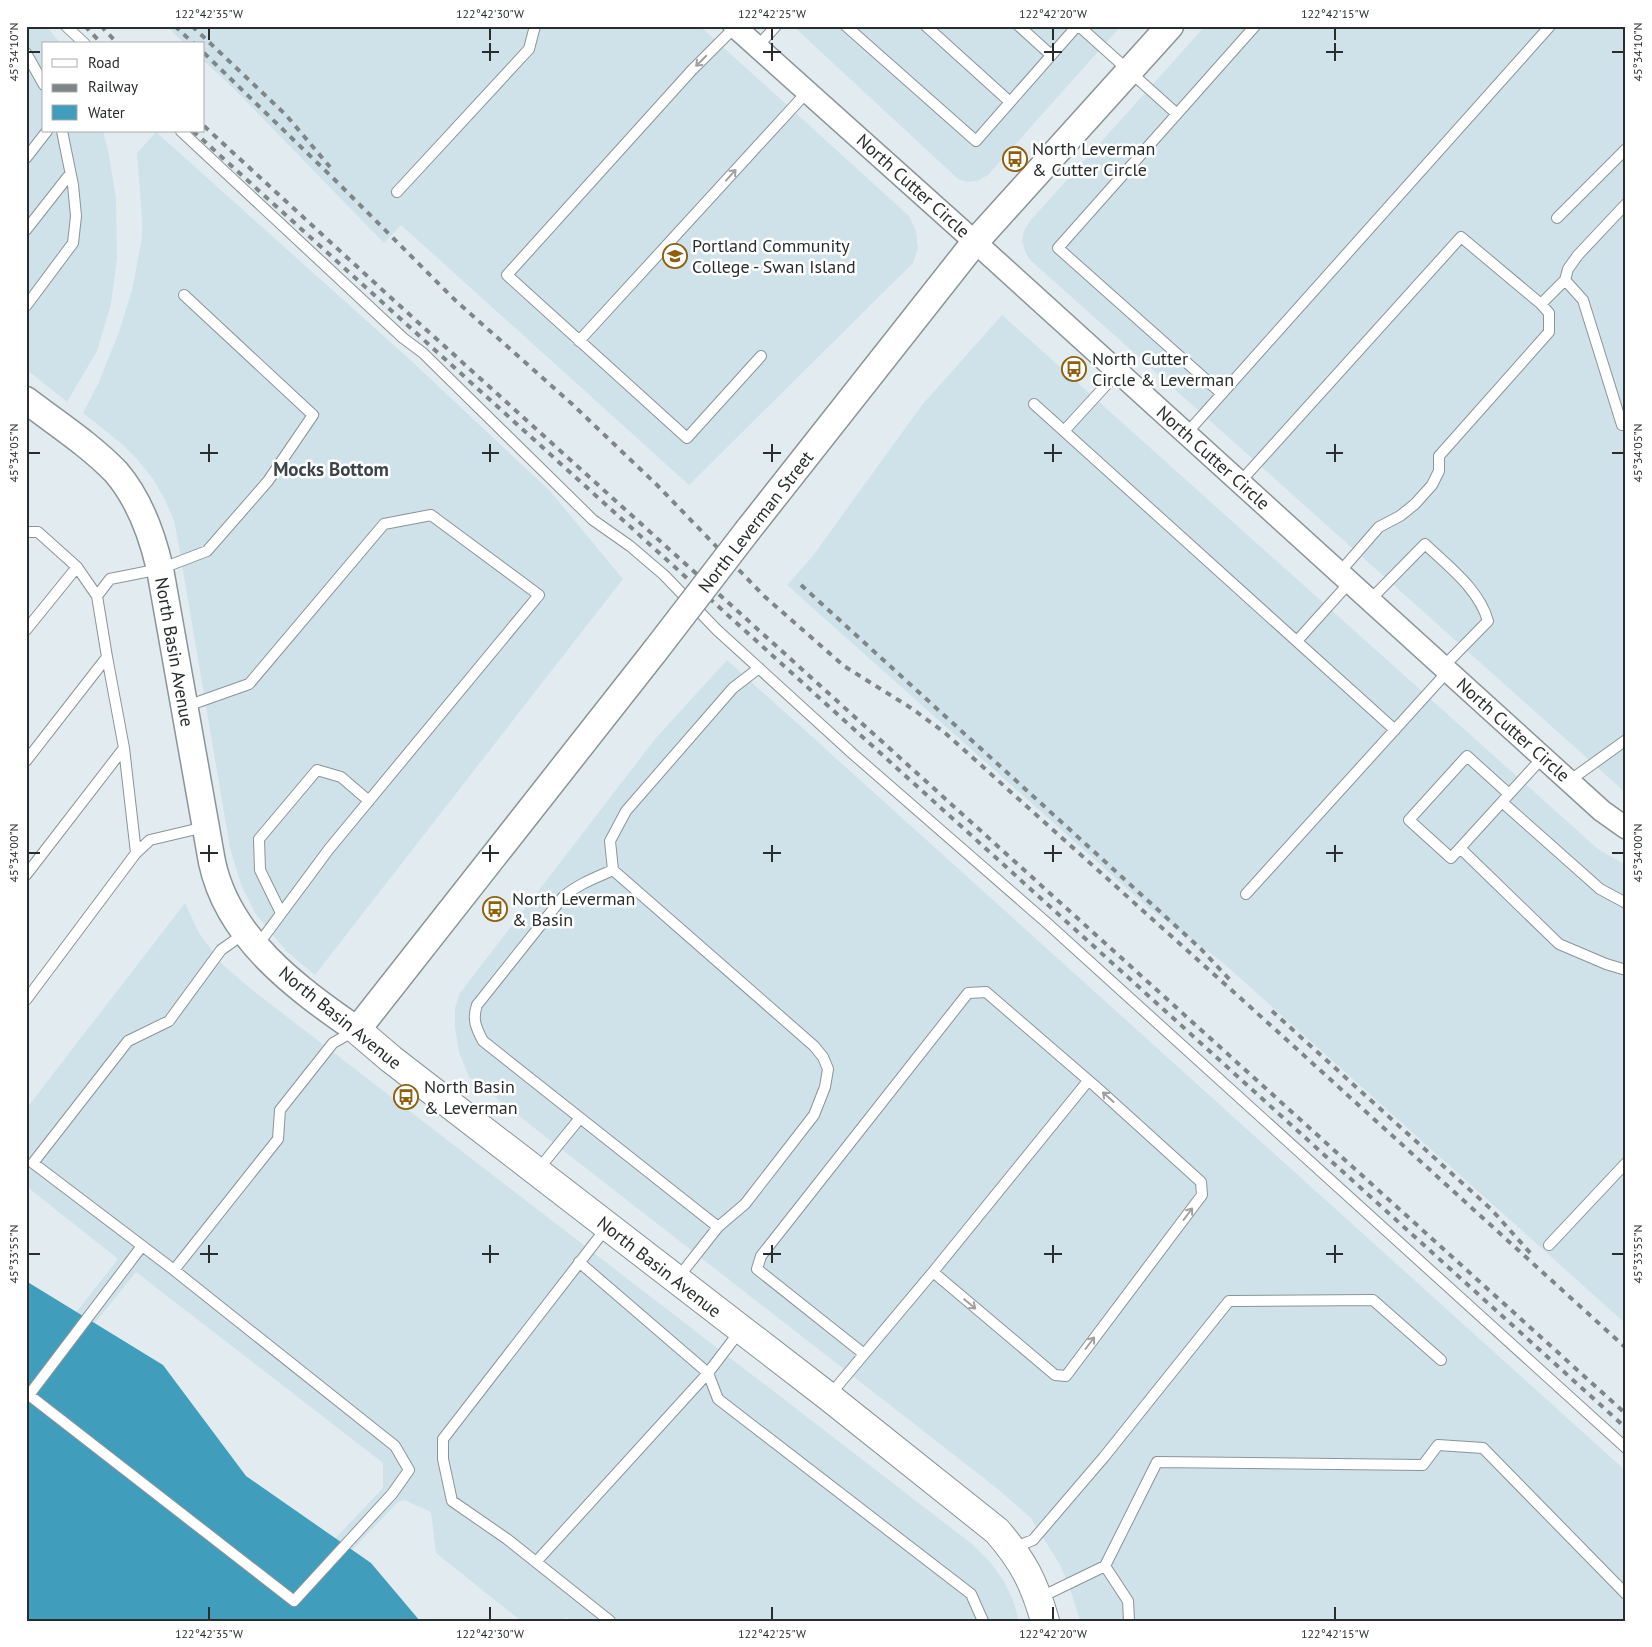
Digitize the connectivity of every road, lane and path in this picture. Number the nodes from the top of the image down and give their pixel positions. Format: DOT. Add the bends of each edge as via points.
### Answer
graph roads {
  1 [pos="66,26"];
  2 [pos="535,26"];
  3 [pos="776,26"];
  4 [pos="846,26"];
  5 [pos="926,26"];
  6 [pos="1019,26"];
  7 [pos="1078,26"];
  8 [pos="1170,26"];
  9 [pos="1255,26"];
  10 [pos="1550,26"];
  11 [pos="735,27"];
  12 [pos="83,42"];
  13 [pos="758,47"];
  14 [pos="26,53"];
  15 [pos="1051,55"];
  16 [pos="34,66"];
  17 [pos="1130,71"];
  18 [pos="26,76"];
  19 [pos="42,81"];
  20 [pos="807,92"];
  21 [pos="1010,102"];
  22 [pos="1177,114"];
  23 [pos="46,132"];
  24 [pos="62,132"];
  25 [pos="182,132"];
  26 [pos="1626,149"];
  27 [pos="26,158"];
  28 [pos="70,174"];
  29 [pos="397,192"];
  30 [pos="1626,204"];
  31 [pos="1557,218"];
  32 [pos="26,230"];
  33 [pos="975,242"];
  34 [pos="1565,280"];
  35 [pos="184,295"];
  36 [pos="1541,304"];
  37 [pos="26,306"];
  38 [pos="579,341"];
  39 [pos="761,356"];
  40 [pos="1118,372"];
  41 [pos="1222,394"];
  42 [pos="26,400"];
  43 [pos="1034,404"];
  44 [pos="1622,425"];
  45 [pos="1064,431"];
  46 [pos="1186,434"];
  47 [pos="1240,482"];
  48 [pos="26,532"];
  49 [pos="77,567"];
  50 [pos="160,569"];
  51 [pos="1345,578"];
  52 [pos="96,596"];
  53 [pos="1370,600"];
  54 [pos="26,630"];
  55 [pos="1297,641"];
  56 [pos="107,657"];
  57 [pos="759,668"];
  58 [pos="1445,669"];
  59 [pos="184,707"];
  60 [pos="1395,730"];
  61 [pos="1626,740"];
  62 [pos="124,748"];
  63 [pos="1543,757"];
  64 [pos="26,761"];
  65 [pos="1569,781"];
  66 [pos="1509,794"];
  67 [pos="369,801"];
  68 [pos="1502,802"];
  69 [pos="206,827"];
  70 [pos="1626,828"];
  71 [pos="1460,848"];
  72 [pos="136,853"];
  73 [pos="613,870"];
  74 [pos="26,875"];
  75 [pos="1246,894"];
  76 [pos="1626,903"];
  77 [pos="281,913"];
  78 [pos="251,940"];
  79 [pos="1626,970"];
  80 [pos="26,1000"];
  81 [pos="356,1030"];
  82 [pos="1088,1081"];
  83 [pos="580,1118"];
  84 [pos="1626,1163"];
  85 [pos="536,1172"];
  86 [pos="607,1226"];
  87 [pos="718,1227"];
  88 [pos="1549,1245"];
  89 [pos="142,1246"];
  90 [pos="579,1262"];
  91 [pos="174,1270"];
  92 [pos="933,1272"];
  93 [pos="676,1280"];
  94 [pos="741,1330"];
  95 [pos="864,1354"];
  96 [pos="1442,1360"];
  97 [pos="708,1373"];
  98 [pos="829,1397"];
  99 [pos="1626,1448"];
  100 [pos="1012,1548"];
  101 [pos="536,1562"];
  102 [pos="1104,1566"];
  103 [pos="1626,1594"];
  104 [pos="1041,1609"];
  105 [pos="610,1621"];
  106 [pos="982,1621"];
  107 [pos="1129,1621"];
  1 -- 12 [label="lane"];
  2 -- 29 [label="lane" via="529,49"];
  3 -- 13 [label="lane"];
  4 -- 21 [label="lane" via="976,141"];
  5 -- 21 [label="lane"];
  6 -- 15 [label="lane"];
  7 -- 15 [label="lane"];
  7 -- 17 [label="lane"];
  8 -- 17 [label="street, North Leverman Street"];
  9 -- 22 [label="lane"];
  10 -- 41 [label="lane"];
  11 -- 13 [label="street, North Cutter Circle"];
  11 -- 38 [label="lane, one-way" via="692,70 507,275"];
  13 -- 20 [label="street, North Cutter Circle"];
  14 -- 16 [label="lane"];
  15 -- 21 [label="lane"];
  16 -- 18 [label="lane"];
  16 -- 19 [label="lane"];
  17 -- 22 [label="lane"];
  17 -- 33 [label="street, North Leverman Street"];
  20 -- 33 [label="street, North Cutter Circle"];
  38 -- 20 [label="lane, one-way"];
  22 -- 41 [label="lane" via="1058,248"];
  23 -- 27 [label="lane"];
  24 -- 28 [label="lane"];
  25 -- 57 [label="lane" via="448,377 593,520 664,575"];
  26 -- 31 [label="lane"];
  28 -- 32 [label="lane"];
  28 -- 37 [label="lane" via="76,216 73,243"];
  30 -- 34 [label="lane" via="1578,255"];
  33 -- 40 [label="street, North Cutter Circle"];
  33 -- 81 [label="street, North Leverman Street, bridge"];
  34 -- 36 [label="lane"];
  34 -- 44 [label="lane" via="1583,300"];
  35 -- 50 [label="lane" via="313,416 268,481 207,551"];
  36 -- 47 [label="lane" via="1461,238"];
  36 -- 51 [label="lane" via="1549,313 1549,332 1439,456 1439,471 1432,485 1400,516 1379,526"];
  38 -- 39 [label="lane" via="687,438"];
  40 -- 45 [label="lane"];
  40 -- 46 [label="street, North Cutter Circle"];
  41 -- 46 [label="lane"];
  42 -- 50 [label="street, North Basin Avenue" via="116,473 143,515"];
  43 -- 45 [label="lane"];
  45 -- 55 [label="lane"];
  46 -- 47 [label="street, North Cutter Circle"];
  47 -- 51 [label="street, North Cutter Circle"];
  48 -- 49 [label="lane" via="38,532"];
  49 -- 52 [label="lane"];
  49 -- 54 [label="lane"];
  50 -- 52 [label="lane" via="110,579"];
  50 -- 59 [label="street, North Basin Avenue"];
  51 -- 53 [label="street, North Cutter Circle"];
  51 -- 55 [label="lane"];
  52 -- 56 [label="lane"];
  53 -- 58 [label="street, North Cutter Circle"];
  53 -- 58 [label="lane" via="1425,544 1462,578 1484,608 1488,621"];
  55 -- 60 [label="lane"];
  56 -- 62 [label="lane"];
  56 -- 64 [label="lane"];
  57 -- 73 [label="lane" via="733,688 626,811 610,841"];
  57 -- 99 [label="lane" via="852,754 1047,923"];
  58 -- 60 [label="lane"];
  58 -- 63 [label="street, North Cutter Circle"];
  59 -- 67 [label="lane" via="248,684 384,524 432,515 539,595"];
  59 -- 69 [label="street, North Basin Avenue"];
  60 -- 75 [label="lane"];
  61 -- 65 [label="lane"];
  62 -- 72 [label="lane"];
  62 -- 74 [label="lane"];
  63 -- 65 [label="street, North Cutter Circle"];
  63 -- 66 [label="lane"];
  65 -- 70 [label="street, North Cutter Circle"];
  66 -- 68 [label="lane"];
  66 -- 71 [label="lane" via="1467,756 1409,820 1451,858"];
  67 -- 77 [label="lane" via="328,849"];
  67 -- 77 [label="lane" via="341,778 317,770 259,839 260,870"];
  68 -- 71 [label="lane"];
  68 -- 76 [label="lane" via="1600,889"];
  69 -- 72 [label="lane" via="150,840"];
  69 -- 78 [label="street, North Basin Avenue" via="215,876 230,909"];
  71 -- 79 [label="lane" via="1559,944"];
  72 -- 80 [label="lane"];
  73 -- 83 [label="lane" via="572,889 563,897 477,1004 475,1012 476,1029 483,1041"];
  73 -- 87 [label="lane" via="814,1046 828,1069 814,1115 745,1204"];
  77 -- 78 [label="lane"];
  78 -- 81 [label="street, North Basin Avenue" via="297,986"];
  78 -- 89 [label="lane" via="221,950 169,1021 128,1041 33,1164"];
  81 -- 85 [label="main road, North Basin Avenue"];
  81 -- 91 [label="lane" via="333,1043 280,1110 278,1139"];
  82 -- 92 [label="lane"];
  92 -- 82 [label="lane, one-way" via="1055,1376 1066,1376 1202,1195 1201,1182"];
  82 -- 95 [label="lane" via="986,992 968,993 760,1256 757,1269"];
  83 -- 85 [label="lane"];
  83 -- 87 [label="lane"];
  84 -- 88 [label="lane"];
  85 -- 86 [label="main road, North Basin Avenue"];
  86 -- 90 [label="lane"];
  86 -- 93 [label="main road, North Basin Avenue"];
  87 -- 93 [label="lane"];
  89 -- 91 [label="lane"];
  89 -- 91 [label="lane" via="30,1395 294,1601 392,1494 409,1470 395,1446"];
  90 -- 97 [label="lane"];
  90 -- 101 [label="lane" via="443,1439 443,1459 452,1501"];
  92 -- 95 [label="lane"];
  93 -- 94 [label="main road, North Basin Avenue"];
  94 -- 97 [label="lane"];
  94 -- 98 [label="main road, North Basin Avenue"];
  95 -- 98 [label="lane"];
  96 -- 100 [label="lane" via="1373,1300 1229,1301 1033,1540"];
  97 -- 101 [label="lane"];
  97 -- 106 [label="lane" via="718,1399 971,1594"];
  98 -- 100 [label="main road, North Basin Avenue" via="977,1514"];
  100 -- 104 [label="main road, North Basin Avenue" via="1028,1572"];
  101 -- 105 [label="lane"];
  102 -- 103 [label="lane" via="1157,1462 1423,1465 1438,1445 1483,1448"];
  102 -- 104 [label="lane"];
  102 -- 107 [label="lane" via="1128,1601"];
}
